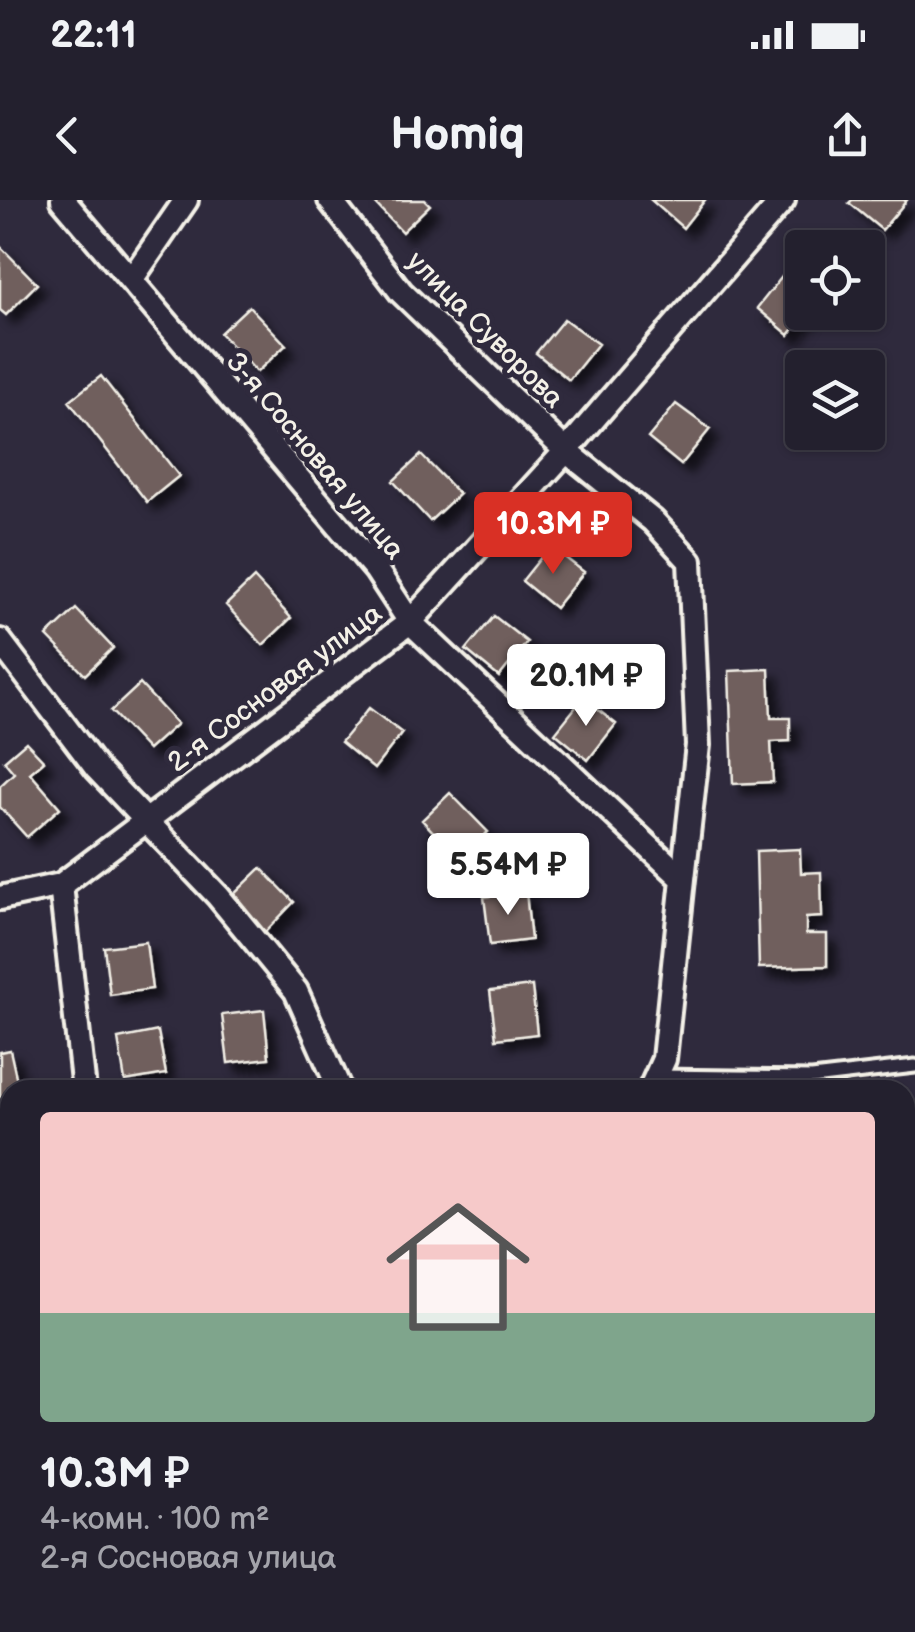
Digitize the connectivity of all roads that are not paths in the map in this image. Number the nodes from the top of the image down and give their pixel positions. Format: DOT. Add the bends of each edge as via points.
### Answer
graph roads {
  1 [pos="63,200"];
  2 [pos="186,200"];
  3 [pos="330,200"];
  4 [pos="783,200"];
  5 [pos="131,280"];
  6 [pos="566,451"];
  7 [pos="410,622"];
  8 [pos="0,641"];
  9 [pos="147,821"];
  10 [pos="683,879"];
  11 [pos="62,884"];
  12 [pos="0,898"];
  13 [pos="915,1066"];
  14 [pos="83,1080"];
  15 [pos="336,1080"];
  16 [pos="654,1080"];
  17 [pos="748,1080"];
  1 -- 5 [label="street, 3-я Сосновая улица"];
  2 -- 5 [label="street"];
  3 -- 6 [label="street, улица Суворова" via="401,292"];
  4 -- 6 [label="street, 2-я Сосновая улица"];
  5 -- 7 [label="street, 3-я Сосновая улица" via="376,570"];
  6 -- 7 [label="street, 2-я Сосновая улица"];
  6 -- 10 [label="street, улица Суворова" via="690,561 698,746"];
  7 -- 9 [label="street, 2-я Сосновая улица"];
  7 -- 10 [label="street, 3-я Сосновая улица"];
  8 -- 9 [label="street" via="97,769"];
  9 -- 11 [label="street, 2-я Сосновая улица"];
  9 -- 15 [label="street" via="296,991"];
  10 -- 16 [label="street" via="664,1059"];
  11 -- 12 [label="street, 2-я Сосновая улица"];
  11 -- 14 [label="street"];
  13 -- 17 [label="lane"];
}
